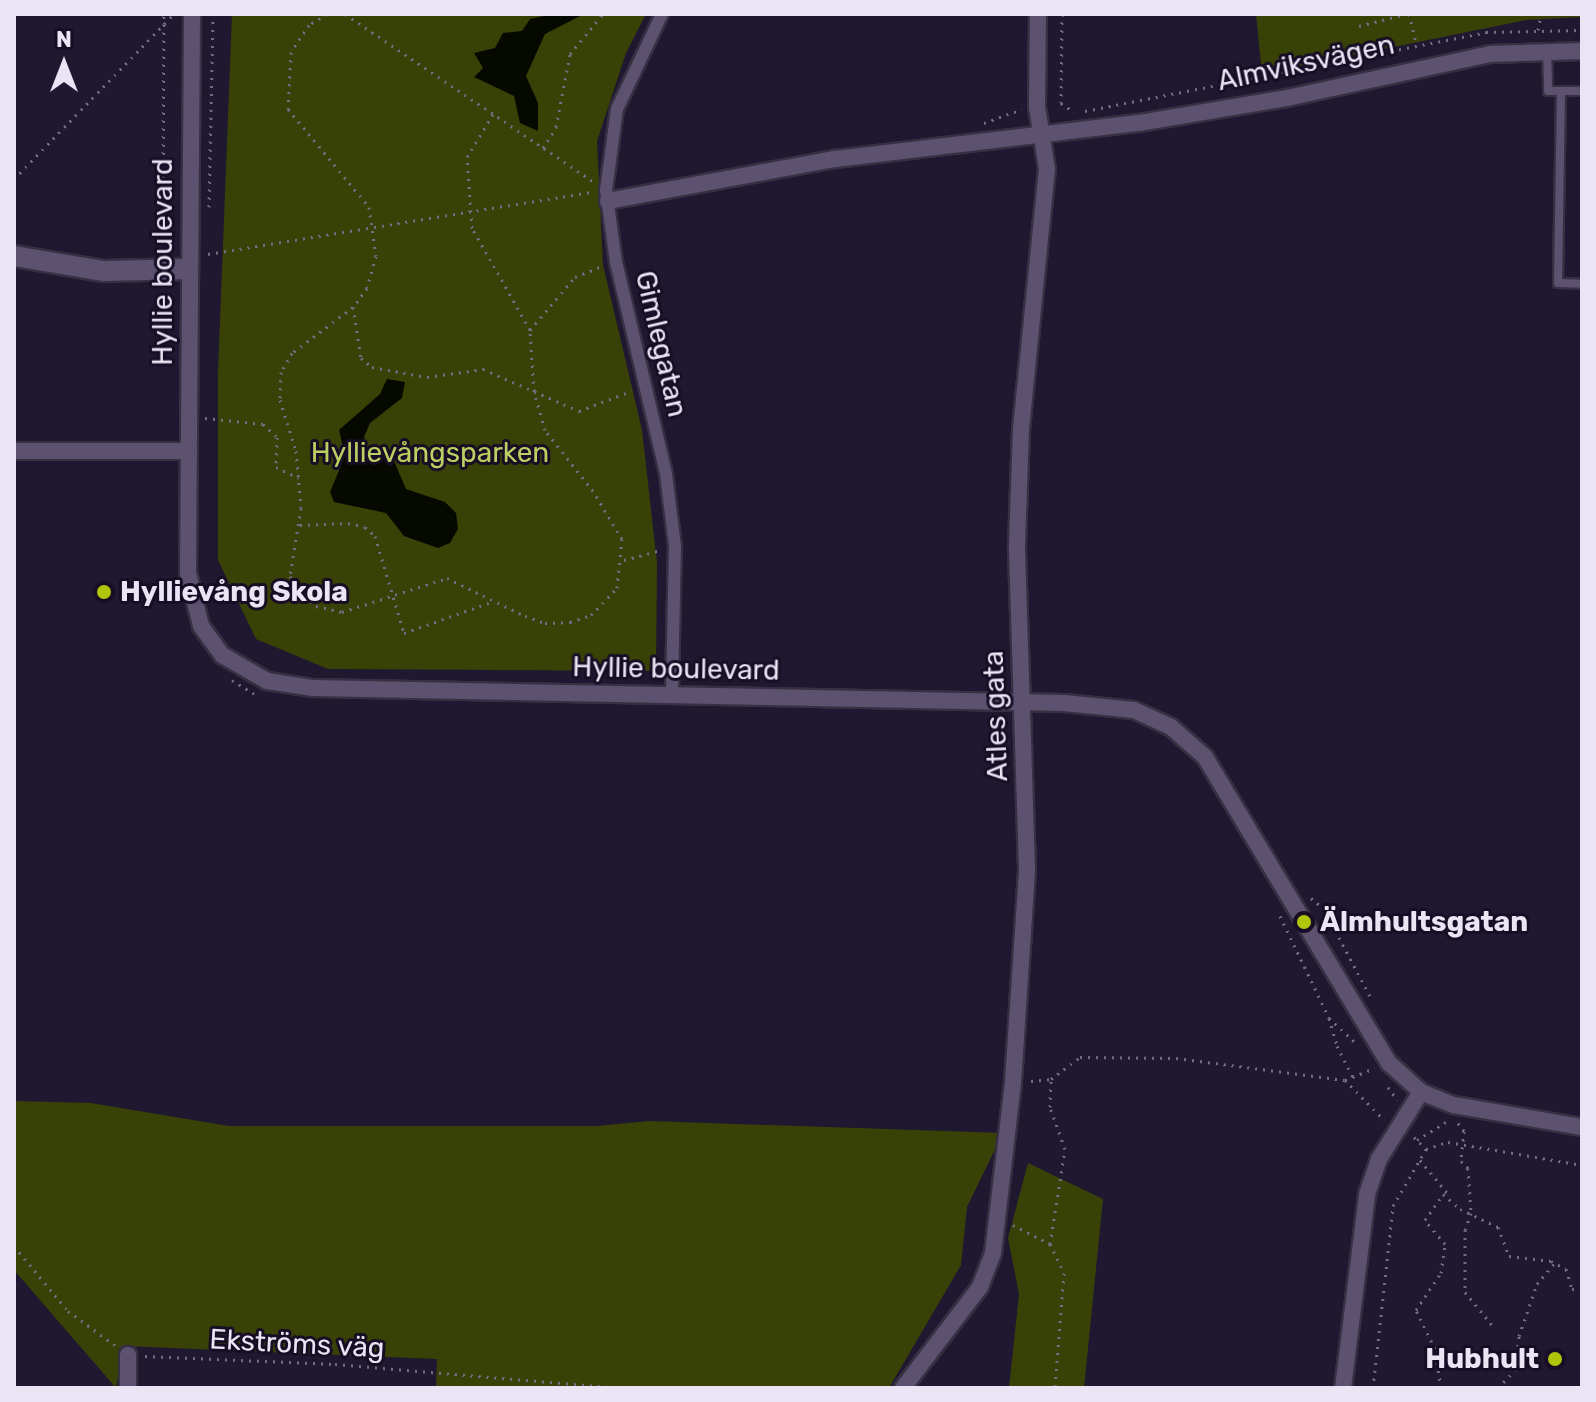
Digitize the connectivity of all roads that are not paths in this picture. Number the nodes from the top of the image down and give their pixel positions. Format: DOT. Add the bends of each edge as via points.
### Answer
graph roads {
  1 [pos="192,14"];
  2 [pos="662,14"];
  3 [pos="1038,14"];
  4 [pos="1582,51"];
  5 [pos="1547,52"];
  6 [pos="1561,91"];
  7 [pos="1582,91"];
  8 [pos="1042,135"];
  9 [pos="607,196"];
  10 [pos="14,256"];
  11 [pos="193,264"];
  12 [pos="1582,284"];
  13 [pos="14,451"];
  14 [pos="189,451"];
  15 [pos="672,695"];
  16 [pos="1021,702"];
  17 [pos="1421,1092"];
  18 [pos="1582,1127"];
  19 [pos="128,1355"];
  20 [pos="128,1388"];
  21 [pos="903,1388"];
  22 [pos="1343,1388"];
  1 -- 11 [label="street, Hyllie boulevard"];
  2 -- 9 [label="street, Gimlegatan" via="617,109"];
  3 -- 8 [label="street, Atles gata" via="1037,107"];
  4 -- 5 [label="street, Almviksvägen"];
  5 -- 6 [label="lane" via="1548,91"];
  5 -- 8 [label="street, Almviksvägen" via="1490,54 1287,98"];
  6 -- 7 [label="lane"];
  6 -- 12 [label="lane" via="1558,283"];
  8 -- 9 [label="street, Almviksvägen" via="835,159"];
  8 -- 16 [label="street, Atles gata" via="1047,169 1020,461"];
  9 -- 15 [label="street, Gimlegatan" via="675,546"];
  10 -- 11 [label="street" via="104,271"];
  11 -- 14 [label="street, Hyllie boulevard"];
  13 -- 14 [label="street"];
  14 -- 15 [label="street, Hyllie boulevard" via="190,589 201,626 232,662 267,681 313,688"];
  15 -- 16 [label="street, Hyllie boulevard"];
  16 -- 17 [label="street, Hyllie boulevard" via="1134,710 1187,738 1223,782 1382,1066"];
  16 -- 21 [label="street, Atles gata" via="1027,869 998,1222 980,1287"];
  17 -- 18 [label="street, Hyllie boulevard" via="1480,1112"];
  17 -- 22 [label="street" via="1379,1159 1362,1218"];
  19 -- 20 [label="street"];
}
